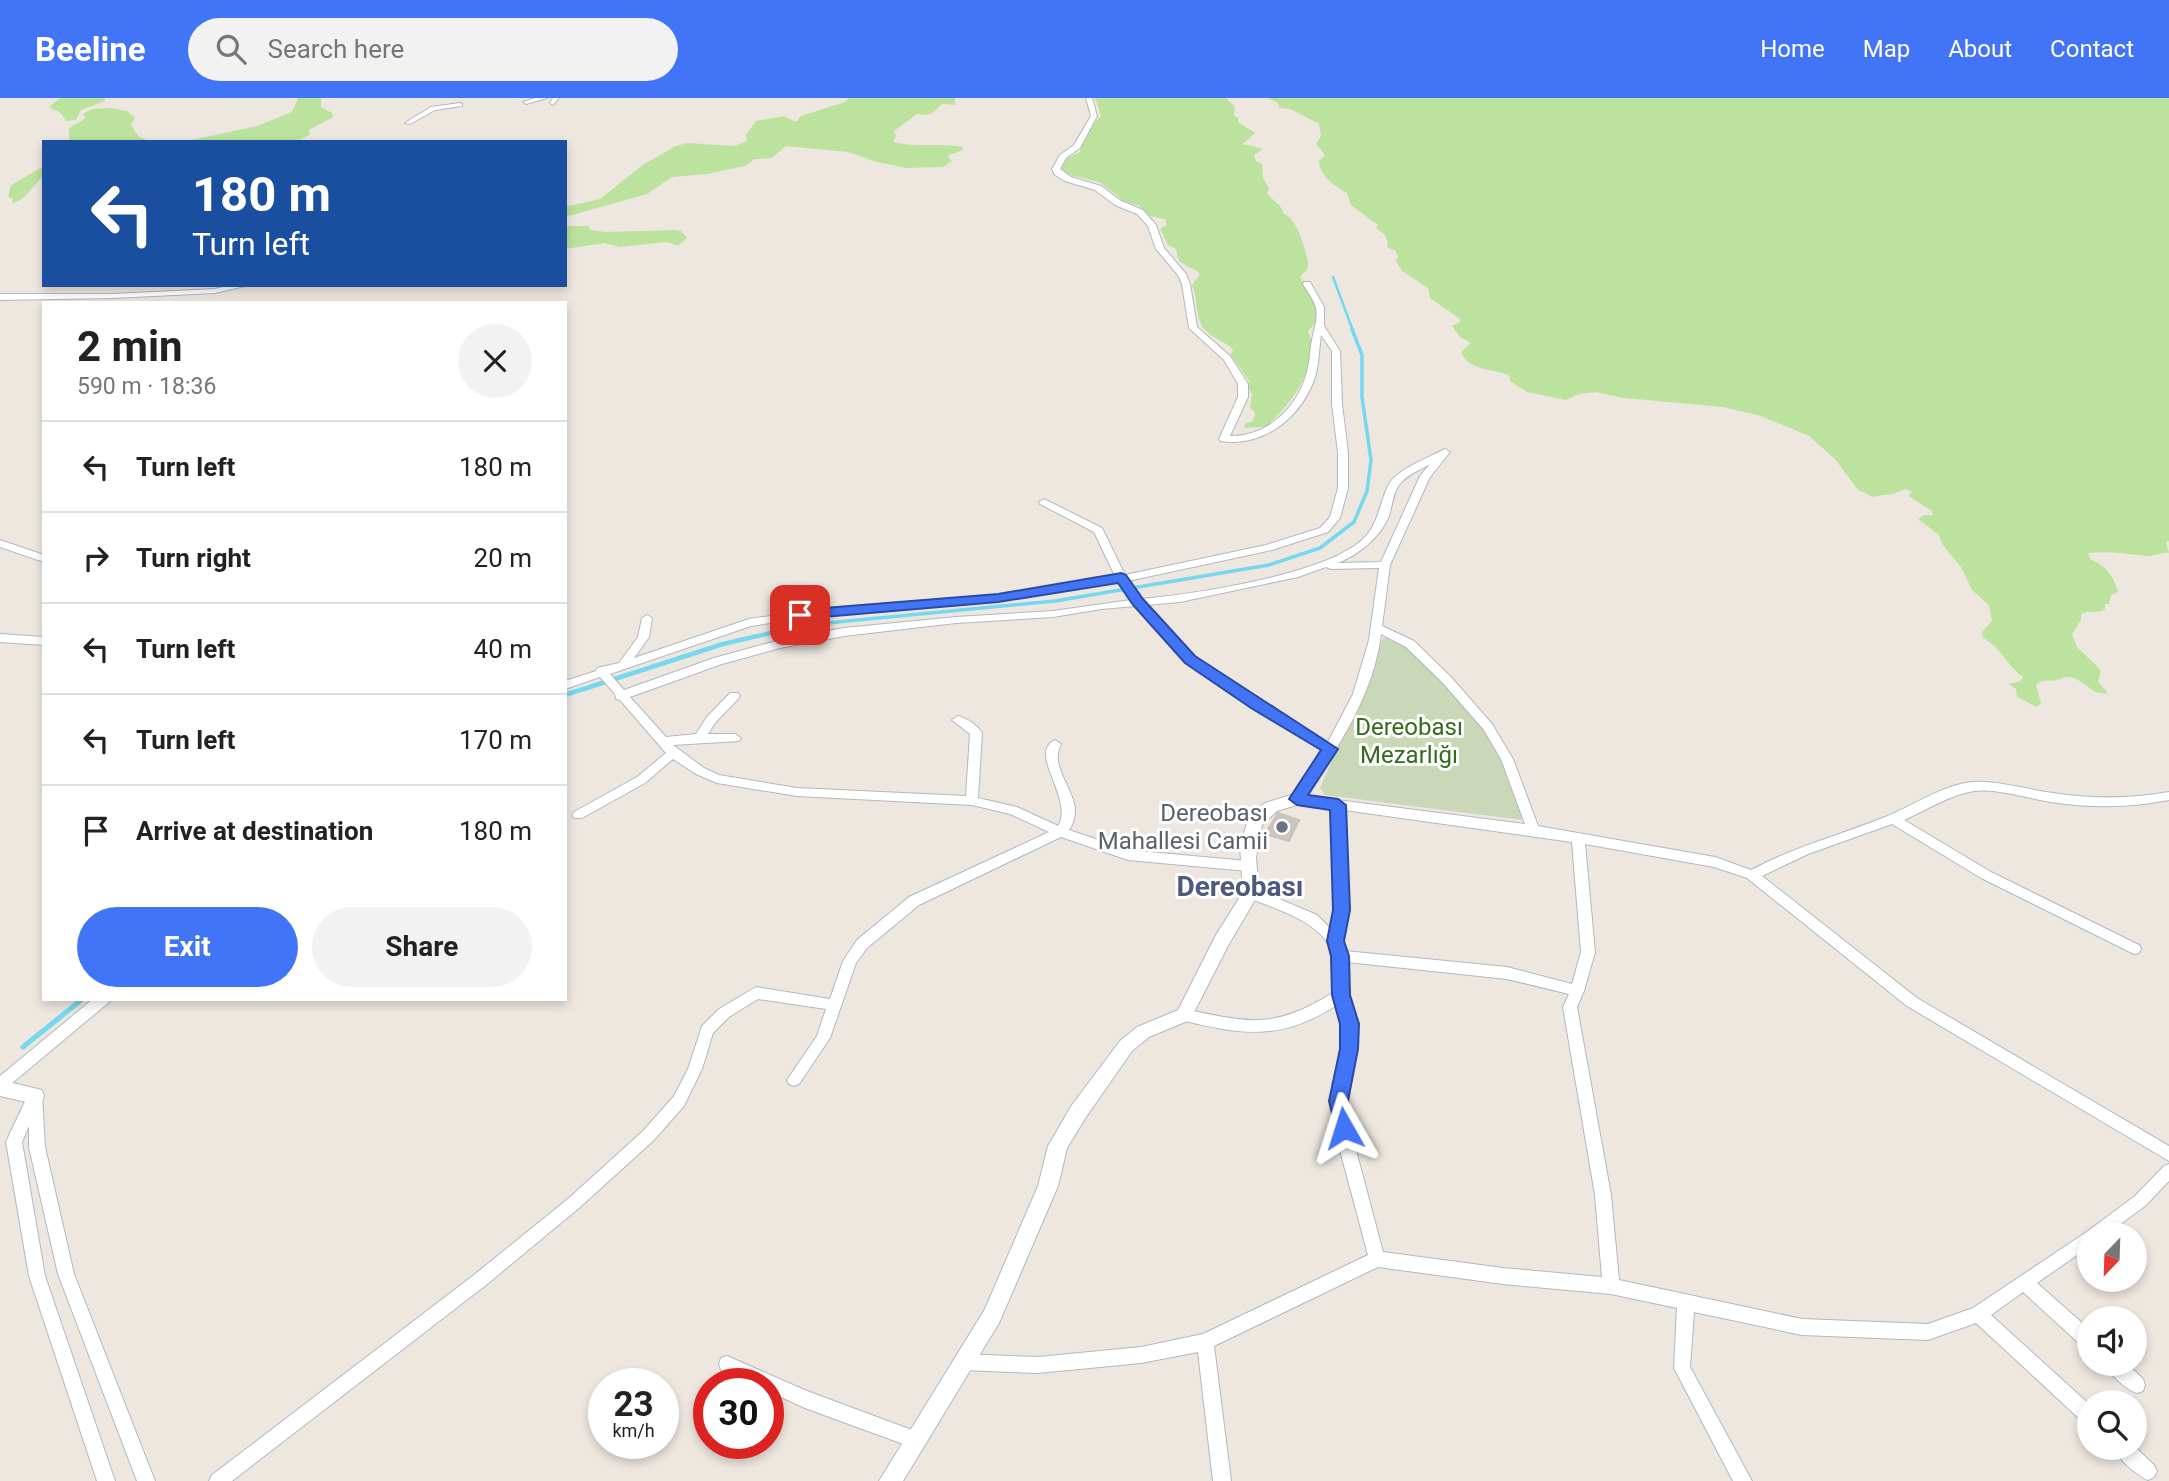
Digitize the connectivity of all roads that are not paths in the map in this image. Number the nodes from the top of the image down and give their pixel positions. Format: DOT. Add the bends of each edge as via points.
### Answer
graph roads {
  1 [pos="544,98"];
  2 [pos="1089,98"];
  3 [pos="526,102"];
  4 [pos="460,105"];
  5 [pos="408,123"];
  6 [pos="1307,284"];
  7 [pos="235,287"];
  8 [pos="0,297"];
  9 [pos="1320,327"];
  10 [pos="1044,502"];
  11 [pos="0,543"];
  12 [pos="42,558"];
  13 [pos="1385,565"];
  14 [pos="1324,566"];
  15 [pos="1121,578"];
  16 [pos="1138,602"];
  17 [pos="648,618"];
  18 [pos="1376,627"];
  19 [pos="0,638"];
  20 [pos="42,641"];
  21 [pos="624,664"];
  22 [pos="601,671"];
  23 [pos="567,684"];
  24 [pos="620,696"];
  25 [pos="734,696"];
  26 [pos="958,720"];
  27 [pos="700,738"];
  28 [pos="735,738"];
  29 [pos="662,742"];
  30 [pos="1055,744"];
  31 [pos="1330,749"];
  32 [pos="673,753"];
  33 [pos="2169,796"];
  34 [pos="1297,799"];
  35 [pos="972,801"];
  36 [pos="1338,805"];
  37 [pos="579,815"];
  38 [pos="1893,819"];
  39 [pos="1533,830"];
  40 [pos="1060,832"];
  41 [pos="1578,838"];
  42 [pos="1247,866"];
  43 [pos="1752,875"];
  44 [pos="1251,893"];
  45 [pos="1338,949"];
  46 [pos="2134,949"];
  47 [pos="1577,991"];
  48 [pos="1341,995"];
  49 [pos="101,1001"];
  50 [pos="835,1005"];
  51 [pos="1184,1015"];
  52 [pos="794,1080"];
  53 [pos="0,1086"];
  54 [pos="34,1096"];
  55 [pos="2169,1154"];
  56 [pos="2169,1171"];
  57 [pos="2111,1222"];
  58 [pos="2077,1246"];
  59 [pos="1377,1259"];
  60 [pos="2024,1282"];
  61 [pos="1611,1286"];
  62 [pos="1686,1301"];
  63 [pos="1978,1314"];
  64 [pos="2077,1330"];
  65 [pos="1205,1342"];
  66 [pos="962,1362"];
  67 [pos="727,1364"];
  68 [pos="2127,1376"];
  69 [pos="2137,1385"];
  70 [pos="2077,1405"];
  71 [pos="914,1439"];
  72 [pos="2136,1460"];
  73 [pos="2148,1471"];
  74 [pos="106,1481"];
  75 [pos="146,1481"];
  76 [pos="218,1481"];
  77 [pos="890,1481"];
  78 [pos="1222,1481"];
  79 [pos="1743,1481"];
  1 -- 3 [label="street"];
  2 -- 9 [label="street" via="1094,116 1077,146 1056,169 1140,212 1152,225 1160,249 1186,284 1193,328 1227,358 1243,384 1224,439 1251,437 1280,424 1290,413 1310,379 1313,344"];
  4 -- 5 [label="street" via="433,108"];
  6 -- 9 [label="street" via="1320,307"];
  7 -- 8 [label="street" via="126,296"];
  9 -- 15 [label="street" via="1336,351 1344,460 1343,488 1330,525 1312,536 1268,548"];
  10 -- 15 [label="street" via="1098,530"];
  11 -- 12 [label="street"];
  13 -- 14 [label="street"];
  13 -- 14 [label="street" via="1425,476 1445,452 1392,485 1383,518 1367,541"];
  13 -- 18 [label="street"];
  14 -- 16 [label="street" via="1180,599"];
  15 -- 16 [label="street"];
  15 -- 21 [label="street" via="998,598 826,611 749,623"];
  16 -- 24 [label="street" via="844,632 718,661"];
  16 -- 31 [label="street" via="1190,659"];
  17 -- 21 [label="street" via="643,637"];
  18 -- 31 [label="street" via="1359,694"];
  18 -- 39 [label="street" via="1410,644 1488,727 1507,759"];
  19 -- 20 [label="street"];
  21 -- 22 [label="street"];
  22 -- 23 [label="street"];
  22 -- 24 [label="street"];
  24 -- 29 [label="street"];
  25 -- 27 [label="street"];
  26 -- 35 [label="street" via="976,733"];
  27 -- 28 [label="street"];
  27 -- 29 [label="street"];
  29 -- 32 [label="street"];
  30 -- 40 [label="street" via="1051,758 1069,811 1067,825"];
  31 -- 34 [label="street"];
  32 -- 35 [label="street" via="717,779 797,792"];
  32 -- 37 [label="street" via="641,780"];
  33 -- 38 [label="street" via="2105,804 1965,786"];
  34 -- 36 [label="street"];
  34 -- 42 [label="street" via="1270,807 1257,819"];
  35 -- 40 [label="street" via="1013,810"];
  36 -- 39 [label="street"];
  36 -- 45 [label="street" via="1342,910"];
  38 -- 43 [label="street" via="1785,856"];
  38 -- 46 [label="street" via="1986,875"];
  39 -- 41 [label="street"];
  40 -- 42 [label="street" via="1128,855"];
  40 -- 50 [label="street" via="914,901 862,943 850,961"];
  41 -- 43 [label="street" via="1715,862"];
  41 -- 47 [label="street" via="1588,952"];
  42 -- 44 [label="street"];
  43 -- 55 [label="street" via="1912,1002"];
  44 -- 45 [label="street" via="1312,919"];
  44 -- 51 [label="street"];
  45 -- 47 [label="street" via="1507,973"];
  45 -- 48 [label="street"];
  47 -- 61 [label="street" via="1570,1006 1603,1195"];
  48 -- 51 [label="street" via="1310,1016 1280,1027 1240,1027"];
  48 -- 59 [label="street" via="1349,1024 1349,1049 1339,1101"];
  49 -- 53 [label="street"];
  50 -- 52 [label="street" via="823,1038"];
  50 -- 76 [label="street" via="757,993 724,1013 707,1030 679,1101 648,1136 480,1280"];
  51 -- 66 [label="street" via="1143,1032 1126,1046 1079,1111 1058,1146 1048,1186 992,1316"];
  53 -- 54 [label="street"];
  54 -- 74 [label="street" via="14,1142 37,1276"];
  54 -- 75 [label="street" via="37,1147 66,1274"];
  56 -- 57 [label="street"];
  58 -- 60 [label="street"];
  59 -- 61 [label="street"];
  59 -- 65 [label="street"];
  60 -- 63 [label="street"];
  60 -- 64 [label="street"];
  61 -- 62 [label="street"];
  62 -- 63 [label="street" via="1802,1327 1928,1332"];
  62 -- 79 [label="street" via="1682,1368"];
  63 -- 70 [label="street"];
  65 -- 66 [label="street" via="1141,1355 1038,1364"];
  65 -- 78 [label="street"];
  66 -- 71 [label="street"];
  67 -- 71 [label="street"];
  68 -- 69 [label="street"];
  71 -- 77 [label="street"];
  72 -- 73 [label="street"];
}
